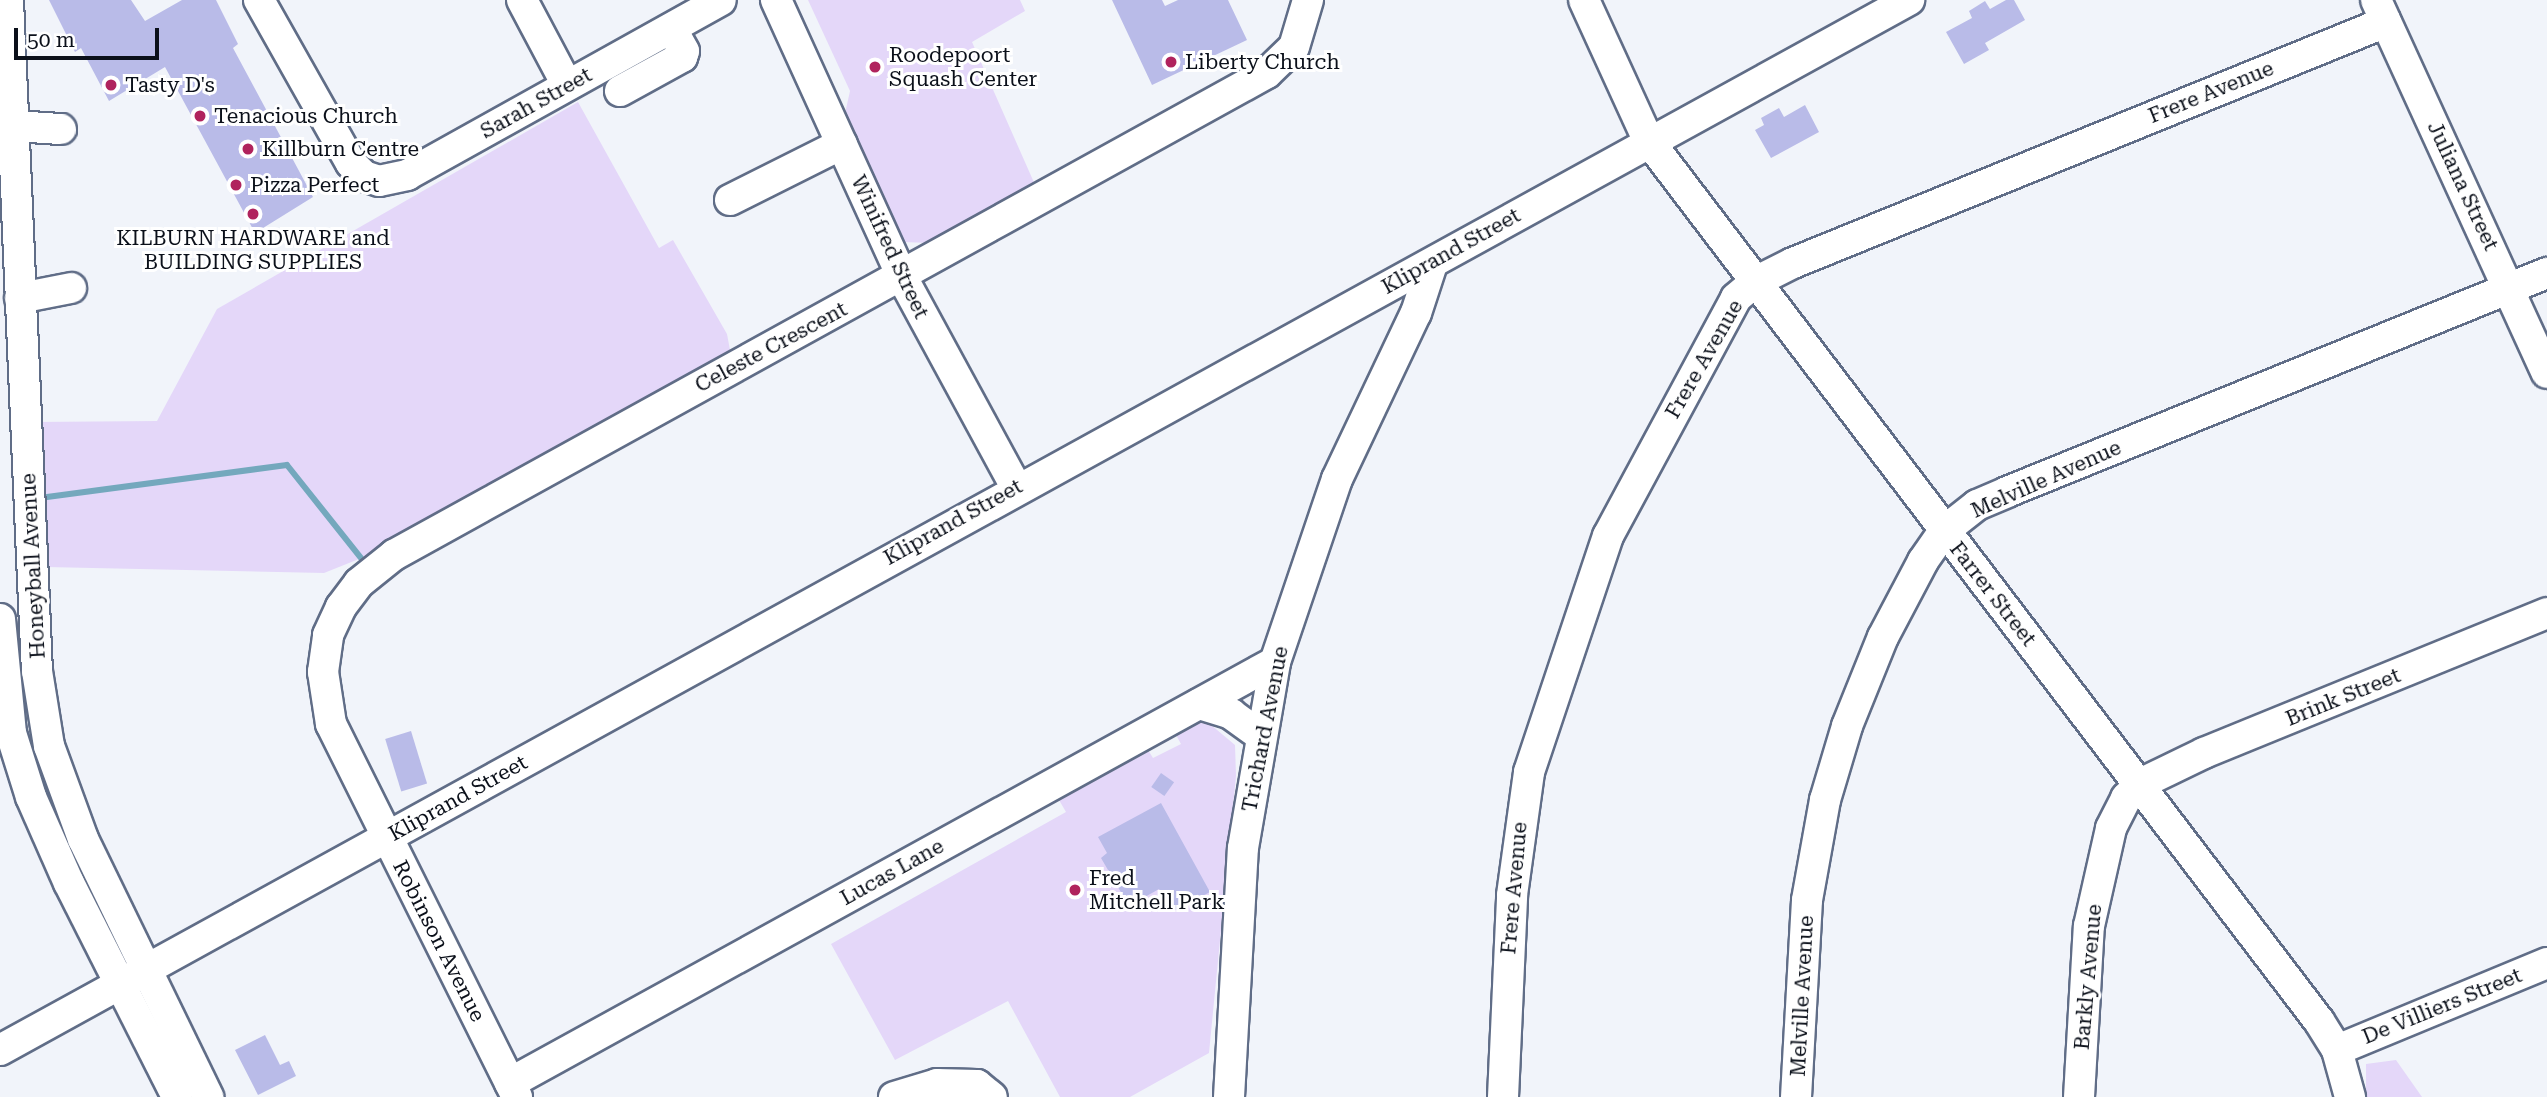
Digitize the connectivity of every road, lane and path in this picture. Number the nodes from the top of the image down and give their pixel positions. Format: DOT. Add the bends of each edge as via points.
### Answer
graph roads {
  1 [pos="8,0"];
  2 [pos="259,0"];
  3 [pos="522,0"];
  4 [pos="721,0"];
  5 [pos="776,0"];
  6 [pos="1308,0"];
  7 [pos="1584,0"];
  8 [pos="1909,0"];
  9 [pos="2381,11"];
  10 [pos="671,28"];
  11 [pos="567,85"];
  12 [pos="620,91"];
  13 [pos="8,125"];
  14 [pos="61,128"];
  15 [pos="1648,140"];
  16 [pos="842,144"];
  17 [pos="730,200"];
  18 [pos="1432,264"];
  19 [pos="2547,273"];
  20 [pos="902,277"];
  21 [pos="1755,282"];
  22 [pos="71,288"];
  23 [pos="2511,288"];
  24 [pos="20,298"];
  25 [pos="2547,373"];
  26 [pos="1016,487"];
  27 [pos="1944,531"];
  28 [pos="2547,613"];
  29 [pos="0,619"];
  30 [pos="1275,662"];
  31 [pos="1199,704"];
  32 [pos="1261,736"];
  33 [pos="48,746"];
  34 [pos="342,748"];
  35 [pos="8,756"];
  36 [pos="2140,784"];
  37 [pos="387,836"];
  38 [pos="2547,963"];
  39 [pos="132,976"];
  40 [pos="0,1050"];
  41 [pos="2337,1050"];
  42 [pos="513,1090"];
  43 [pos="177,1097"];
  44 [pos="208,1097"];
  45 [pos="894,1097"];
  46 [pos="992,1097"];
  47 [pos="1229,1097"];
  48 [pos="1503,1097"];
  49 [pos="1796,1097"];
  50 [pos="2079,1097"];
  51 [pos="2350,1097"];
  1 -- 13 [label="street, Honeyball Avenue"];
  2 -- 11 [label="street, Sarah Street" via="351,163 364,176 379,181 407,175"];
  3 -- 11 [label="street"];
  4 -- 10 [label="street, Sarah Street"];
  5 -- 16 [label="street, Winifred Street"];
  6 -- 20 [label="street, Celeste Crescent" via="1294,47 1267,73"];
  7 -- 15 [label="street, Farrer Street"];
  8 -- 15 [label="street, Kliprand Street"];
  9 -- 21 [label="street, Frere Avenue"];
  9 -- 23 [label="street, Juliana Street"];
  10 -- 11 [label="street, Sarah Street"];
  10 -- 12 [label="street" via="684,51 682,57"];
  13 -- 14 [label="street"];
  13 -- 24 [label="street, Honeyball Avenue"];
  15 -- 18 [label="street, Kliprand Street"];
  15 -- 21 [label="street, Farrer Street"];
  16 -- 17 [label="street"];
  16 -- 20 [label="street, Winifred Street"];
  18 -- 26 [label="street, Kliprand Street"];
  18 -- 30 [label="street, Trichard Avenue" via="1416,313 1337,479"];
  19 -- 23 [label="street, Melville Avenue"];
  20 -- 26 [label="street, Winifred Street"];
  20 -- 34 [label="street, Celeste Crescent" via="394,555 359,583 328,635 323,672 326,705"];
  21 -- 27 [label="street, Farrer Street"];
  21 -- 48 [label="street, Frere Avenue" via="1721,321 1608,536 1560,671 1518,822"];
  22 -- 24 [label="street"];
  23 -- 25 [label="street, Juliana Street"];
  23 -- 27 [label="street, Melville Avenue" via="2007,492 1977,505"];
  24 -- 33 [label="street, Honeyball Avenue" via="37,671"];
  26 -- 37 [label="street, Kliprand Street"];
  27 -- 36 [label="street, Farrer Street"];
  27 -- 49 [label="street, Melville Avenue" via="1883,637 1847,726 1825,800 1807,900"];
  28 -- 36 [label="street, Brink Street" via="2204,753"];
  29 -- 35 [label="street, Honeyball Avenue"];
  30 -- 31 [label="street, Lucas Lane"];
  30 -- 32 [label="street, Trichard Avenue"];
  31 -- 32 [label="street" via="1231,714"];
  31 -- 42 [label="street, Lucas Lane"];
  32 -- 47 [label="street, Trichard Avenue" via="1238,900"];
  33 -- 35 [label="street"];
  33 -- 39 [label="street, Honeyball Avenue"];
  34 -- 37 [label="street, Robinson Avenue"];
  35 -- 39 [label="street, Honeyball Avenue" via="51,843"];
  36 -- 41 [label="street, Farrer Street"];
  36 -- 50 [label="street, Barkly Avenue" via="2117,812 2095,893 2084,971"];
  37 -- 39 [label="street, Kliprand Street"];
  37 -- 42 [label="street, Robinson Avenue"];
  38 -- 41 [label="street, De Villiers Street"];
  39 -- 40 [label="street, Kliprand Street"];
  39 -- 43 [label="street, Honeyball Avenue"];
  39 -- 44 [label="street, Honeyball Avenue"];
  41 -- 51 [label="street"];
  45 -- 46 [label="street" via="937,1084 977,1085"];
}
